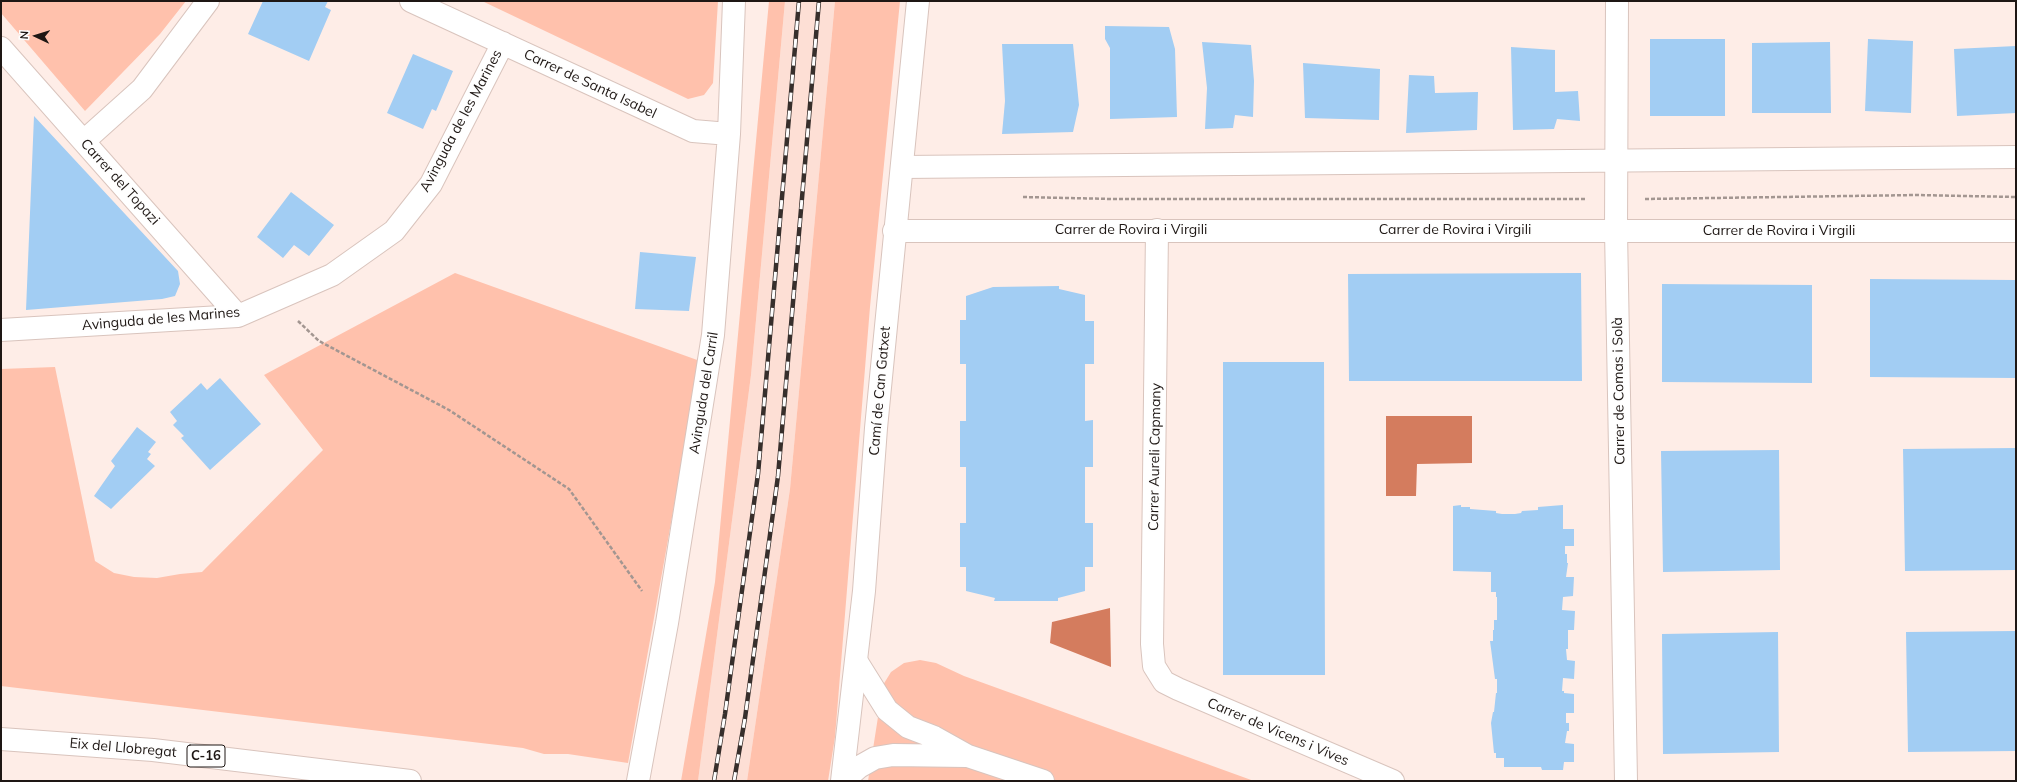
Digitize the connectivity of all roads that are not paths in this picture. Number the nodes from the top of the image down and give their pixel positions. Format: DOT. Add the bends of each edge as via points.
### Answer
graph roads {
  1 [pos="208,1"];
  2 [pos="411,1"];
  3 [pos="734,1"];
  4 [pos="918,1"];
  5 [pos="1617,1"];
  6 [pos="503,44"];
  7 [pos="1,48"];
  8 [pos="729,134"];
  9 [pos="84,142"];
  10 [pos="2016,157"];
  11 [pos="1616,161"];
  12 [pos="902,167"];
  13 [pos="1157,230"];
  14 [pos="1616,230"];
  15 [pos="894,231"];
  16 [pos="2016,231"];
  17 [pos="238,316"];
  18 [pos="1,330"];
  19 [pos="857,662"];
  20 [pos="1164,682"];
  21 [pos="1,739"];
  22 [pos="968,756"];
  23 [pos="410,781"];
  24 [pos="638,781"];
  25 [pos="843,781"];
  26 [pos="1044,781"];
  27 [pos="1393,781"];
  28 [pos="1626,781"];
  1 -- 9 [label="main road" via="142,89"];
  2 -- 6 [label="main road, Carrer de Santa Isabel"];
  3 -- 8 [label="main road, Avinguda del Carril"];
  4 -- 12 [label="main road, Camí de Can Gatxet"];
  5 -- 11 [label="main road, Carrer de Comas i Solà"];
  6 -- 8 [label="main road, Carrer de Santa Isabel" via="693,131"];
  6 -- 17 [label="main road, Avinguda de les Marines" via="431,184 394,231 332,275"];
  7 -- 9 [label="main road, Carrer del Topazi"];
  8 -- 24 [label="main road, Avinguda del Carril" via="714,335 667,623"];
  9 -- 17 [label="main road, Carrer del Topazi"];
  10 -- 11 [label="main road"];
  11 -- 12 [label="main road"];
  11 -- 14 [label="main road, Carrer de Comas i Solà"];
  12 -- 15 [label="main road, Camí de Can Gatxet"];
  13 -- 14 [label="main road, Carrer de Rovira i Virgili"];
  13 -- 15 [label="main road, Carrer de Rovira i Virgili"];
  13 -- 20 [label="main road, Carrer Aureli Capmany" via="1152,644 1154,666"];
  14 -- 16 [label="main road, Carrer de Rovira i Virgili"];
  14 -- 28 [label="main road, Carrer de Comas i Solà"];
  15 -- 19 [label="main road, Camí de Can Gatxet"];
  17 -- 18 [label="main road, Avinguda de les Marines"];
  19 -- 22 [label="main road" via="887,710 908,727 934,737"];
  19 -- 25 [label="main road, Camí de Can Gatxet"];
  20 -- 27 [label="main road, Carrer de Vicens i Vives"];
  21 -- 23 [label="main road, Eix del Llobregat / C-16" via="161,750"];
  22 -- 25 [label="main road" via="893,755 874,758"];
  22 -- 26 [label="main road"];
}
